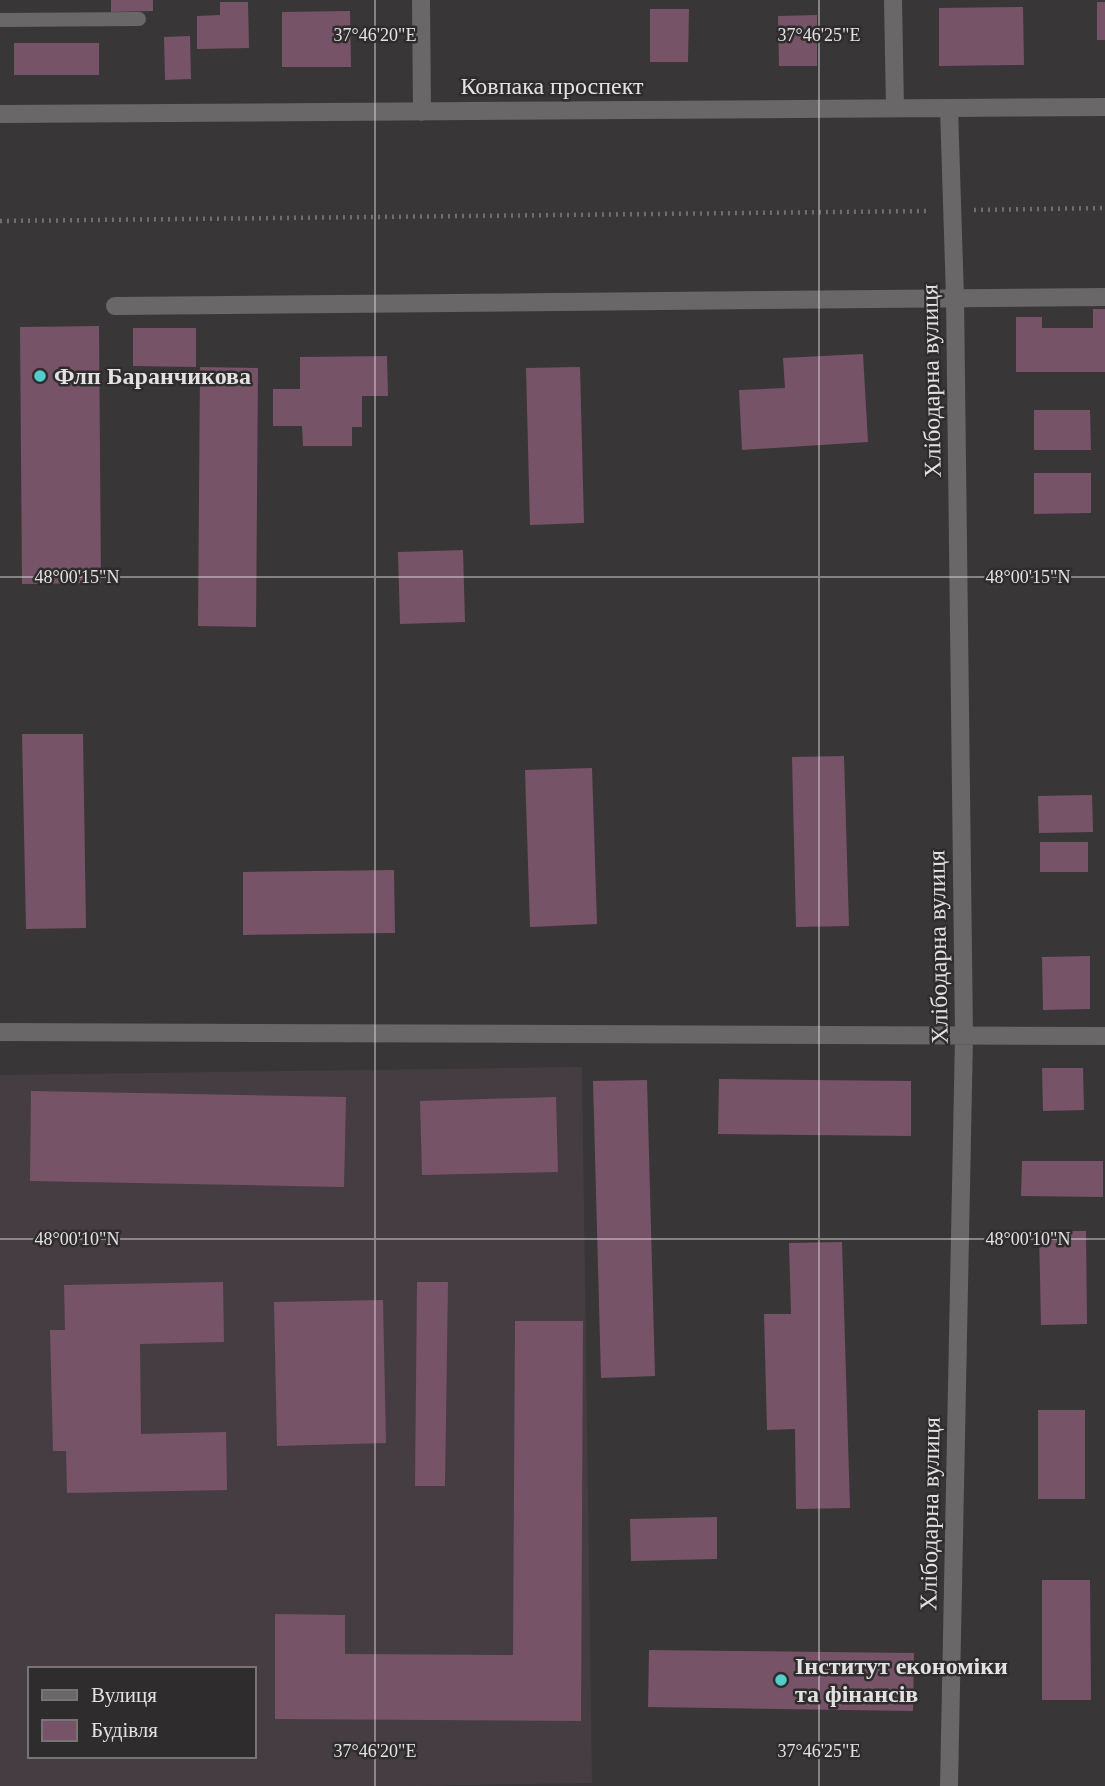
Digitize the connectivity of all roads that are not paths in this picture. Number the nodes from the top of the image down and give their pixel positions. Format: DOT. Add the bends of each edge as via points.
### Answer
graph roads {
  1 [pos="421,0"];
  2 [pos="893,0"];
  3 [pos="139,19"];
  4 [pos="0,20"];
  5 [pos="1105,107"];
  6 [pos="895,108"];
  7 [pos="949,108"];
  8 [pos="422,112"];
  9 [pos="0,114"];
  10 [pos="955,297"];
  11 [pos="1105,297"];
  12 [pos="115,306"];
  13 [pos="0,1032"];
  14 [pos="1105,1036"];
  15 [pos="964,1037"];
  16 [pos="949,1786"];
  1 -- 8 [label="street"];
  2 -- 6 [label="street"];
  3 -- 4 [label="lane"];
  5 -- 7 [label="street, Ковпака проспект"];
  6 -- 7 [label="street, Ковпака проспект"];
  6 -- 8 [label="street, Ковпака проспект"];
  7 -- 10 [label="street, Хлібодарна вулиця"];
  8 -- 9 [label="street, Ковпака проспект"];
  10 -- 11 [label="street"];
  10 -- 12 [label="street"];
  10 -- 15 [label="street, Хлібодарна вулиця"];
  13 -- 15 [label="street"];
  14 -- 15 [label="street"];
  15 -- 16 [label="street, Хлібодарна вулиця"];
}
